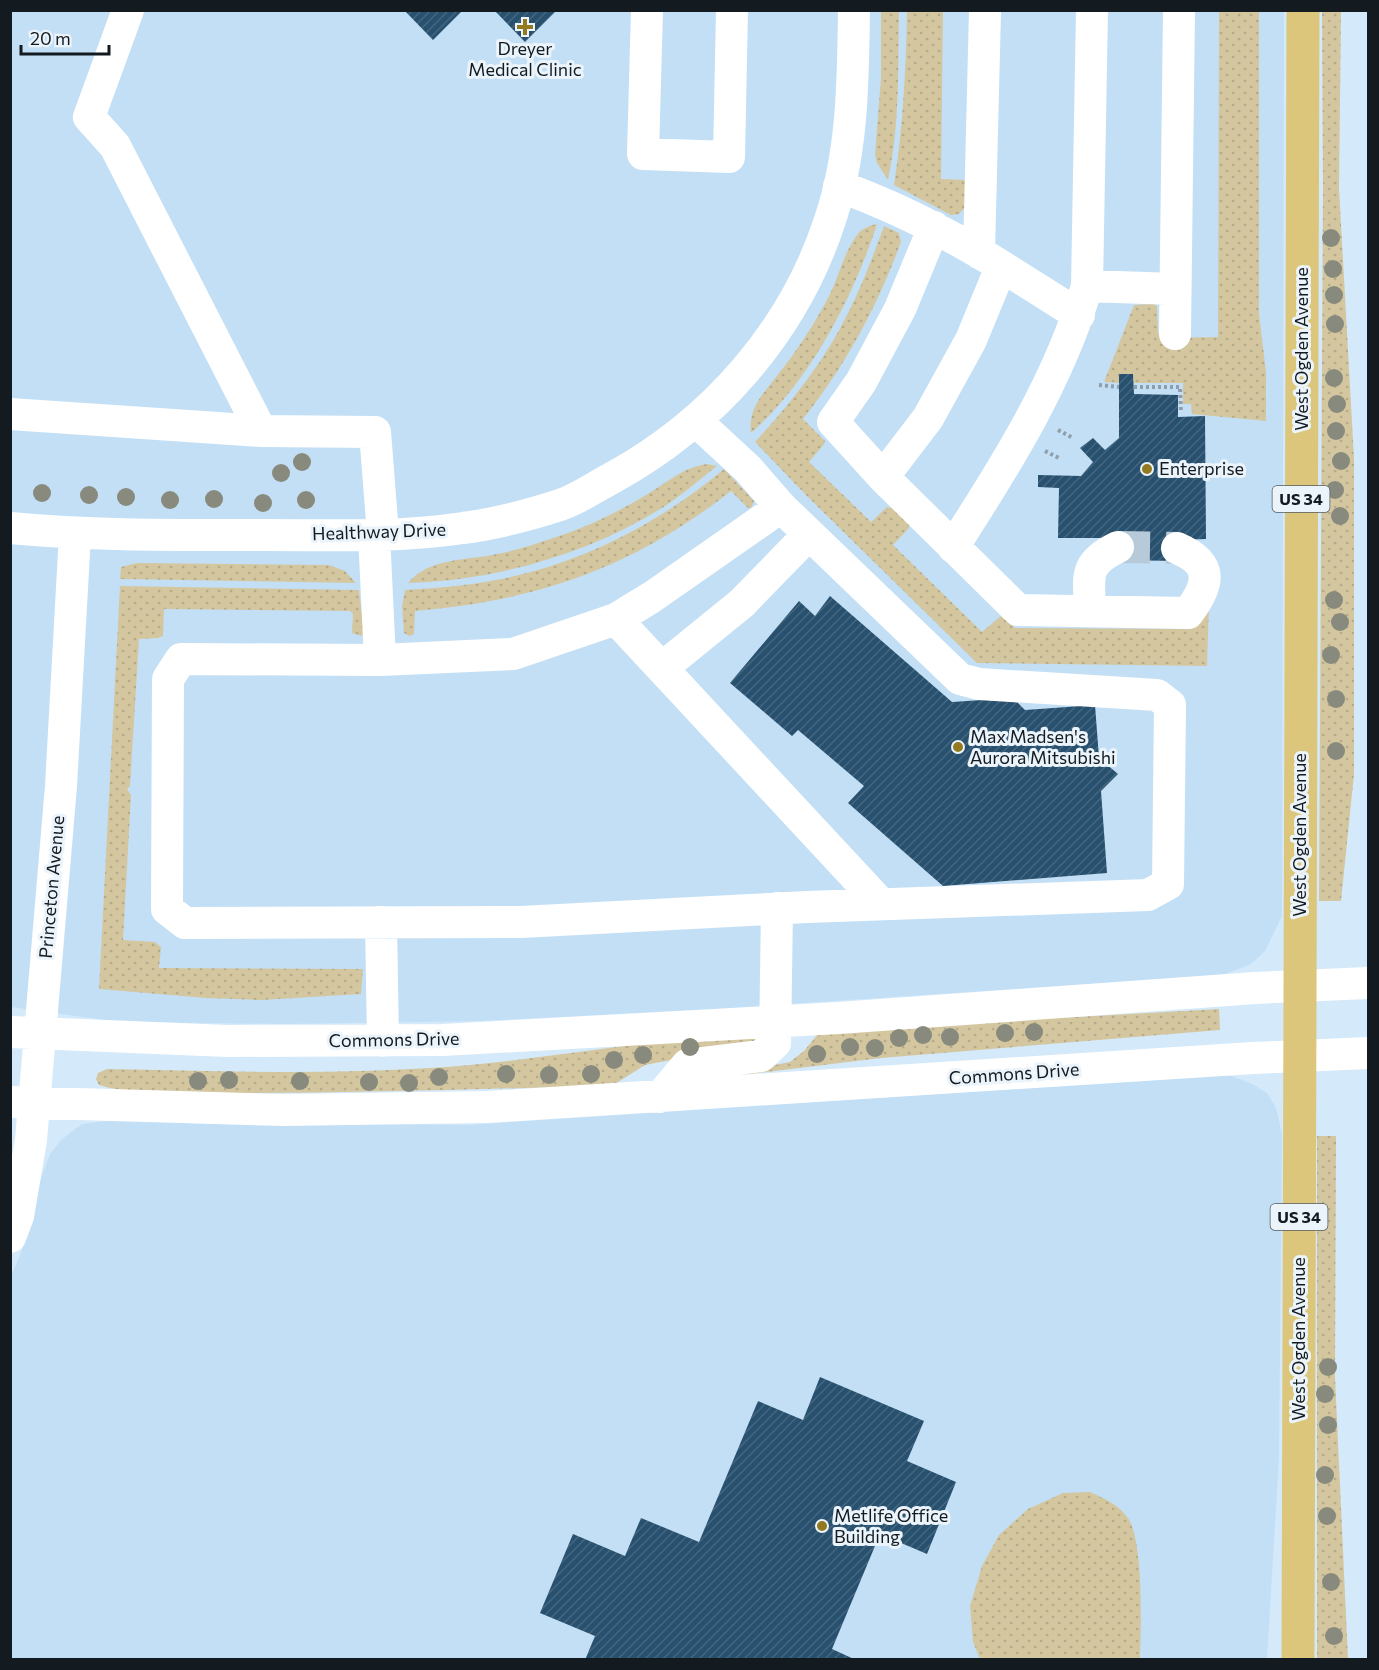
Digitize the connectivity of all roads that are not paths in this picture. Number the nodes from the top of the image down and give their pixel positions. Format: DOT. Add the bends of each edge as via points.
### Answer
graph roads {
  1 [pos="128,10"];
  2 [pos="647,10"];
  3 [pos="732,10"];
  4 [pos="854,10"];
  5 [pos="985,10"];
  6 [pos="1092,10"];
  7 [pos="1179,10"];
  8 [pos="1304,10"];
  9 [pos="839,186"];
  10 [pos="934,227"];
  11 [pos="990,260"];
  12 [pos="1175,288"];
  13 [pos="1083,301"];
  14 [pos="1174,334"];
  15 [pos="10,414"];
  16 [pos="696,421"];
  17 [pos="261,431"];
  18 [pos="883,477"];
  19 [pos="781,507"];
  20 [pos="10,528"];
  21 [pos="75,534"];
  22 [pos="379,534"];
  23 [pos="809,534"];
  24 [pos="953,547"];
  25 [pos="1118,547"];
  26 [pos="1177,548"];
  27 [pos="1090,611"];
  28 [pos="616,619"];
  29 [pos="380,660"];
  30 [pos="662,668"];
  31 [pos="881,904"];
  32 [pos="777,908"];
  33 [pos="381,922"];
  34 [pos="1368,983"];
  35 [pos="1299,987"];
  36 [pos="777,1022"];
  37 [pos="25,1033"];
  38 [pos="383,1041"];
  39 [pos="1368,1053"];
  40 [pos="1300,1056"];
  41 [pos="660,1096"];
  42 [pos="22,1103"];
  43 [pos="10,1237"];
  44 [pos="1298,1659"];
  1 -- 17 [label="street" via="89,117 115,146"];
  2 -- 3 [label="street" via="643,154 729,157"];
  4 -- 9 [label="street, Healthway Drive" via="850,132"];
  5 -- 11 [label="street"];
  6 -- 13 [label="street"];
  7 -- 12 [label="street"];
  8 -- 35 [label="main road, West Ogden Avenue / US 34"];
  9 -- 10 [label="street"];
  9 -- 16 [label="street, Healthway Drive" via="816,258 781,324 731,388"];
  10 -- 11 [label="street"];
  10 -- 18 [label="street" via="900,309 861,382 832,422"];
  11 -- 13 [label="street"];
  11 -- 18 [label="street" via="971,340 928,418"];
  12 -- 13 [label="street"];
  12 -- 14 [label="street"];
  13 -- 24 [label="street" via="1042,400"];
  15 -- 17 [label="street"];
  16 -- 19 [label="street"];
  16 -- 22 [label="street, Healthway Drive" via="637,464 562,504 462,529"];
  17 -- 22 [label="street" via="375,432"];
  18 -- 24 [label="street"];
  19 -- 23 [label="street"];
  19 -- 28 [label="street"];
  20 -- 21 [label="street, Healthway Drive"];
  21 -- 22 [label="street, Healthway Drive"];
  21 -- 37 [label="street, Princeton Avenue" via="61,786"];
  22 -- 29 [label="street"];
  23 -- 30 [label="street" via="742,603"];
  23 -- 31 [label="street" via="960,679 979,684 1157,695 1170,705 1168,884 1148,895"];
  24 -- 27 [label="street" via="1018,610"];
  25 -- 27 [label="street" via="1101,555 1091,566"];
  26 -- 27 [label="street" via="1194,555 1202,565 1205,580 1199,599 1188,613"];
  28 -- 29 [label="street" via="513,654"];
  28 -- 30 [label="street"];
  29 -- 33 [label="street" via="181,659 168,679 167,909 185,923"];
  30 -- 31 [label="street"];
  31 -- 32 [label="street"];
  32 -- 33 [label="street" via="521,922"];
  32 -- 36 [label="street"];
  33 -- 38 [label="street"];
  34 -- 35 [label="street, Commons Drive"];
  35 -- 36 [label="street, Commons Drive"];
  35 -- 40 [label="main road, West Ogden Avenue / US 34"];
  36 -- 38 [label="street, Commons Drive"];
  36 -- 41 [label="street" via="775,1043 761,1056 687,1065"];
  37 -- 38 [label="street, Commons Drive" via="227,1041"];
  37 -- 42 [label="street, Princeton Avenue"];
  39 -- 40 [label="street, Commons Drive"];
  40 -- 41 [label="street, Commons Drive"];
  40 -- 44 [label="main road, West Ogden Avenue / US 34"];
  41 -- 42 [label="street, Commons Drive" via="488,1107 283,1110"];
  42 -- 43 [label="street, Princeton Avenue" via="30,1150 18,1216"];
}
